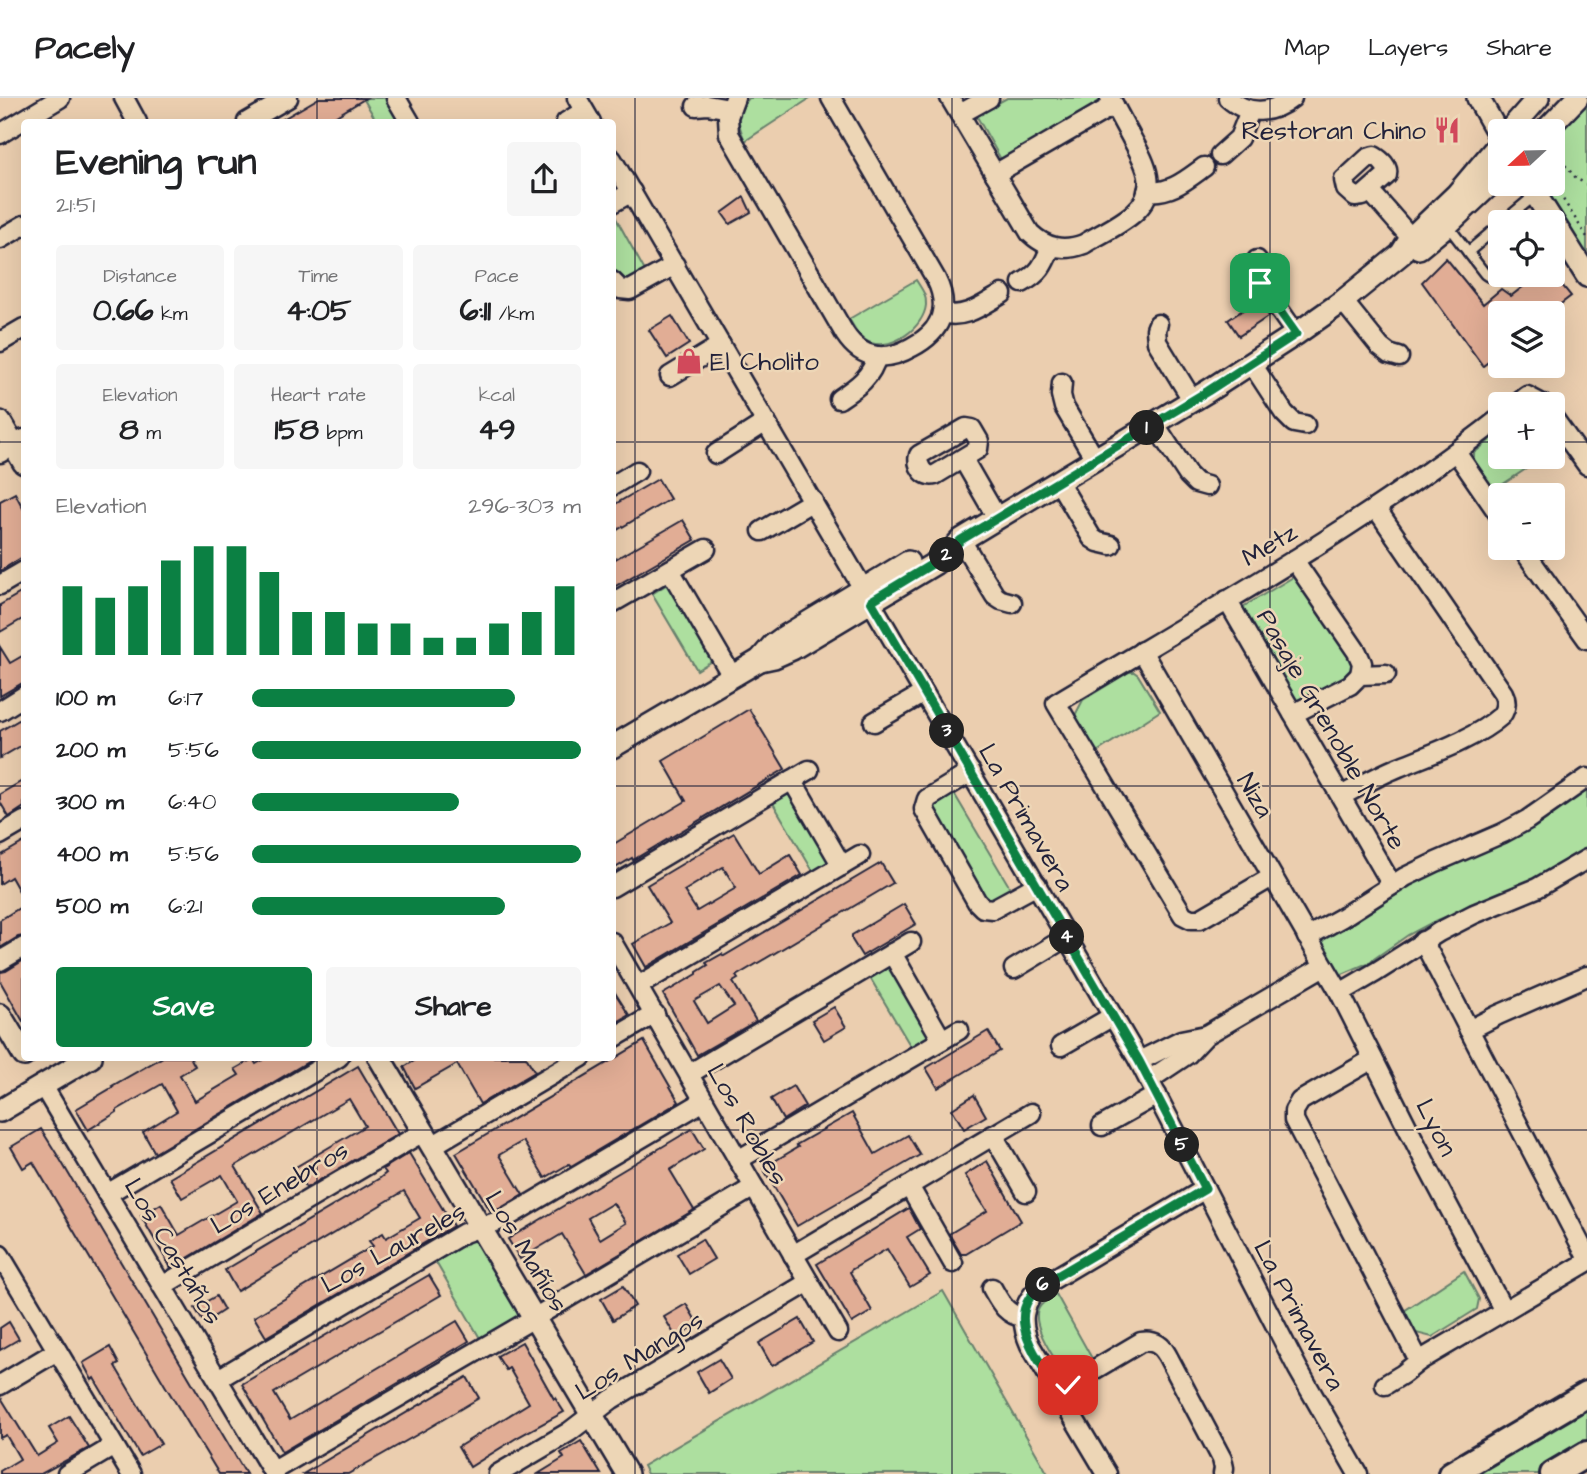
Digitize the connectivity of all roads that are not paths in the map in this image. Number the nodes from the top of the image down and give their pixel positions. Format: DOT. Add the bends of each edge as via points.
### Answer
graph roads {
  1 [pos="60,98"];
  2 [pos="288,98"];
  3 [pos="396,98"];
  4 [pos="831,98"];
  5 [pos="950,98"];
  6 [pos="989,98"];
  7 [pos="1228,98"];
  8 [pos="1292,98"];
  9 [pos="1478,98"];
  10 [pos="1538,98"];
  11 [pos="1577,98"];
  12 [pos="123,100"];
  13 [pos="1112,102"];
  14 [pos="732,103"];
  15 [pos="696,106"];
  16 [pos="1251,111"];
  17 [pos="960,114"];
  18 [pos="25,119"];
  19 [pos="135,119"];
  20 [pos="252,119"];
  21 [pos="408,119"];
  22 [pos="1490,119"];
  23 [pos="1520,119"];
  24 [pos="1557,119"];
  25 [pos="21,121"];
  26 [pos="0,134"];
  27 [pos="1220,155"];
  28 [pos="1488,157"];
  29 [pos="616,166"];
  30 [pos="1204,167"];
  31 [pos="995,174"];
  32 [pos="1488,186"];
  33 [pos="1147,191"];
  34 [pos="1370,191"];
  35 [pos="632,192"];
  36 [pos="1530,196"];
  37 [pos="616,201"];
  38 [pos="1515,210"];
  39 [pos="1447,225"];
  40 [pos="21,227"];
  41 [pos="1488,235"];
  42 [pos="0,239"];
  43 [pos="1565,244"];
  44 [pos="1406,246"];
  45 [pos="1051,247"];
  46 [pos="1468,252"];
  47 [pos="1257,260"];
  48 [pos="675,265"];
  49 [pos="1488,276"];
  50 [pos="1587,276"];
  51 [pos="1022,283"];
  52 [pos="616,285"];
  53 [pos="1002,294"];
  54 [pos="1343,301"];
  55 [pos="942,313"];
  56 [pos="1158,324"];
  57 [pos="21,330"];
  58 [pos="1296,334"];
  59 [pos="0,342"];
  60 [pos="721,345"];
  61 [pos="877,356"];
  62 [pos="1399,357"];
  63 [pos="1252,364"];
  64 [pos="670,376"];
  65 [pos="1062,383"];
  66 [pos="839,399"];
  67 [pos="1193,401"];
  68 [pos="0,422"];
  69 [pos="766,422"];
  70 [pos="1154,424"];
  71 [pos="1305,425"];
  72 [pos="1488,427"];
  73 [pos="1565,435"];
  74 [pos="16,450"];
  75 [pos="1457,452"];
  76 [pos="716,454"];
  77 [pos="963,459"];
  78 [pos="1095,459"];
  79 [pos="1587,466"];
  80 [pos="637,471"];
  81 [pos="616,480"];
  82 [pos="1058,481"];
  83 [pos="1207,486"];
  84 [pos="1488,498"];
  85 [pos="813,501"];
  86 [pos="1376,508"];
  87 [pos="997,518"];
  88 [pos="762,531"];
  89 [pos="961,540"];
  90 [pos="1111,545"];
  91 [pos="706,549"];
  92 [pos="1294,560"];
  93 [pos="1531,560"];
  94 [pos="670,569"];
  95 [pos="21,572"];
  96 [pos="0,585"];
  97 [pos="868,595"];
  98 [pos="1227,600"];
  99 [pos="616,601"];
  100 [pos="1012,603"];
  101 [pos="1587,639"];
  102 [pos="1142,651"];
  103 [pos="1386,674"];
  104 [pos="1360,675"];
  105 [pos="732,676"];
  106 [pos="924,692"];
  107 [pos="21,698"];
  108 [pos="0,711"];
  109 [pos="1293,714"];
  110 [pos="873,722"];
  111 [pos="616,745"];
  112 [pos="809,770"];
  113 [pos="971,772"];
  114 [pos="1587,778"];
  115 [pos="792,780"];
  116 [pos="1341,796"];
  117 [pos="21,823"];
  118 [pos="0,835"];
  119 [pos="860,855"];
  120 [pos="1587,859"];
  121 [pos="842,866"];
  122 [pos="1272,877"];
  123 [pos="616,885"];
  124 [pos="1037,885"];
  125 [pos="1392,885"];
  126 [pos="1067,937"];
  127 [pos="1307,937"];
  128 [pos="911,942"];
  129 [pos="1423,942"];
  130 [pos="21,949"];
  131 [pos="616,949"];
  132 [pos="892,953"];
  133 [pos="0,961"];
  134 [pos="1324,966"];
  135 [pos="1014,970"];
  136 [pos="1587,976"];
  137 [pos="638,986"];
  138 [pos="1340,993"];
  139 [pos="0,1014"];
  140 [pos="655,1014"];
  141 [pos="1113,1016"];
  142 [pos="959,1030"];
  143 [pos="1469,1030"];
  144 [pos="1206,1035"];
  145 [pos="616,1037"];
  146 [pos="942,1040"];
  147 [pos="1061,1046"];
  148 [pos="21,1049"];
  149 [pos="1373,1059"];
  150 [pos="28,1061"];
  151 [pos="84,1061"];
  152 [pos="332,1061"];
  153 [pos="384,1061"];
  154 [pos="574,1061"];
  155 [pos="1139,1061"];
  156 [pos="689,1074"];
  157 [pos="43,1086"];
  158 [pos="1153,1088"];
  159 [pos="704,1101"];
  160 [pos="0,1111"];
  161 [pos="1031,1113"];
  162 [pos="1102,1126"];
  163 [pos="993,1135"];
  164 [pos="428,1139"];
  165 [pos="738,1160"];
  166 [pos="754,1186"];
  167 [pos="909,1186"];
  168 [pos="1205,1189"];
  169 [pos="1026,1192"];
  170 [pos="107,1194"];
  171 [pos="480,1227"];
  172 [pos="793,1255"];
  173 [pos="0,1256"];
  174 [pos="1587,1259"];
  175 [pos="954,1263"];
  176 [pos="809,1282"];
  177 [pos="162,1286"];
  178 [pos="992,1288"];
  179 [pos="1504,1311"];
  180 [pos="1023,1317"];
  181 [pos="534,1318"];
  182 [pos="838,1332"];
  183 [pos="57,1351"];
  184 [pos="1419,1361"];
  185 [pos="218,1379"];
  186 [pos="0,1384"];
  187 [pos="1385,1385"];
  188 [pos="1058,1391"];
  189 [pos="1587,1394"];
  190 [pos="592,1415"];
  191 [pos="114,1446"];
  192 [pos="1587,1454"];
  193 [pos="273,1472"];
  194 [pos="1224,1473"];
  195 [pos="67,1474"];
  196 [pos="131,1474"];
  197 [pos="498,1474"];
  198 [pos="627,1474"];
  199 [pos="1107,1474"];
  200 [pos="1358,1474"];
  201 [pos="1451,1474"];
  202 [pos="1553,1474"];
  1 -- 18 [label="street"];
  2 -- 20 [label="street"];
  3 -- 21 [label="street"];
  4 -- 55 [label="street" via="940,287"];
  5 -- 17 [label="street"];
  6 -- 17 [label="street"];
  7 -- 16 [label="street"];
  8 -- 16 [label="street" via="1278,108"];
  9 -- 22 [label="street"];
  10 -- 23 [label="street"];
  11 -- 24 [label="street"];
  12 -- 19 [label="street"];
  13 -- 31 [label="street"];
  13 -- 33 [label="street" via="1145,163"];
  14 -- 15 [label="street"];
  14 -- 61 [label="street" via="728,125 733,143 849,340"];
  16 -- 27 [label="street" via="1238,138"];
  17 -- 31 [label="street"];
  25 -- 26 [label="street"];
  28 -- 44 [label="street"];
  29 -- 35 [label="street, La Primavera"];
  30 -- 33 [label="street" via="1171,189"];
  31 -- 45 [label="street" via="1030,233"];
  32 -- 39 [label="street"];
  33 -- 45 [label="street" via="1137,211 1084,244"];
  34 -- 44 [label="street"];
  35 -- 37 [label="street"];
  35 -- 48 [label="street, La Primavera"];
  36 -- 38 [label="lane"];
  39 -- 44 [label="street" via="1419,248"];
  39 -- 46 [label="lane"];
  40 -- 42 [label="street"];
  41 -- 46 [label="lane"];
  43 -- 50 [label="street"];
  44 -- 54 [label="street"];
  45 -- 51 [label="street" via="1040,270"];
  46 -- 49 [label="lane"];
  47 -- 58 [label="street" via="1257,278"];
  48 -- 52 [label="street" via="630,290"];
  48 -- 60 [label="street, La Primavera"];
  53 -- 55 [label="street" via="963,314"];
  54 -- 58 [label="street"];
  54 -- 62 [label="street" via="1384,351"];
  55 -- 61 [label="street" via="937,327 924,340 895,355"];
  56 -- 67 [label="street" via="1159,348"];
  57 -- 59 [label="street"];
  58 -- 63 [label="street"];
  60 -- 64 [label="street"];
  60 -- 69 [label="street, La Primavera"];
  61 -- 66 [label="street" via="868,377"];
  63 -- 67 [label="street"];
  63 -- 71 [label="street" via="1284,413 1294,423"];
  65 -- 78 [label="street" via="1064,407"];
  67 -- 70 [label="street"];
  68 -- 74 [label="street"];
  69 -- 76 [label="street"];
  69 -- 85 [label="street, La Primavera"];
  70 -- 78 [label="street"];
  70 -- 83 [label="street" via="1188,475"];
  72 -- 75 [label="street, Metz"];
  73 -- 79 [label="street"];
  75 -- 84 [label="street"];
  75 -- 86 [label="street, Metz"];
  77 -- 87 [label="street"];
  78 -- 82 [label="street"];
  80 -- 81 [label="street"];
  82 -- 87 [label="street"];
  82 -- 90 [label="street" via="1093,538"];
  85 -- 88 [label="street"];
  85 -- 97 [label="street, La Primavera"];
  86 -- 92 [label="street, Metz"];
  86 -- 116 [label="street" via="1503,693 1506,707 1497,719 1459,742"];
  87 -- 89 [label="street"];
  89 -- 97 [label="street" via="942,558"];
  89 -- 100 [label="street" via="995,596"];
  91 -- 94 [label="street"];
  92 -- 98 [label="street, Metz"];
  92 -- 104 [label="street" via="1357,652 1362,663"];
  93 -- 101 [label="street"];
  94 -- 99 [label="street"];
  94 -- 105 [label="street"];
  95 -- 96 [label="street"];
  97 -- 105 [label="street" via="792,649"];
  97 -- 106 [label="street, La Primavera"];
  98 -- 102 [label="street, Metz"];
  98 -- 109 [label="street, Pasaje Grenoble Norte"];
  102 -- 122 [label="street, Niza"];
  102 -- 122 [label="street, Metz" via="1056,703 1186,918 1203,917"];
  103 -- 104 [label="street"];
  104 -- 109 [label="street" via="1350,685"];
  105 -- 111 [label="street"];
  106 -- 110 [label="street"];
  106 -- 113 [label="street, La Primavera"];
  107 -- 108 [label="street"];
  109 -- 116 [label="street, Pasaje Grenoble Norte"];
  112 -- 115 [label="street"];
  113 -- 124 [label="street, La Primavera"];
  113 -- 124 [label="street" via="927,799 925,809 976,902 993,909"];
  114 -- 125 [label="street" via="1503,833"];
  115 -- 121 [label="street"];
  115 -- 123 [label="street"];
  116 -- 125 [label="street, Pasaje Grenoble Norte"];
  117 -- 118 [label="street"];
  119 -- 121 [label="street"];
  120 -- 129 [label="street"];
  121 -- 137 [label="street"];
  122 -- 127 [label="street, Niza"];
  124 -- 126 [label="street, La Primavera"];
  125 -- 127 [label="street"];
  126 -- 135 [label="street"];
  126 -- 141 [label="street, La Primavera"];
  127 -- 134 [label="street, Niza"];
  128 -- 132 [label="street"];
  129 -- 138 [label="street"];
  129 -- 143 [label="street"];
  130 -- 133 [label="street"];
  131 -- 137 [label="street, Los Robles"];
  132 -- 146 [label="street"];
  132 -- 156 [label="street"];
  134 -- 138 [label="street, Lyon"];
  134 -- 144 [label="street"];
  136 -- 143 [label="street"];
  137 -- 140 [label="street, Los Robles"];
  138 -- 149 [label="street, Lyon"];
  139 -- 148 [label="street, Los Castaños"];
  140 -- 145 [label="street"];
  140 -- 156 [label="street, Los Robles"];
  141 -- 147 [label="street"];
  141 -- 155 [label="street, La Primavera"];
  142 -- 146 [label="street"];
  143 -- 174 [label="street"];
  144 -- 155 [label="street" via="1181,1040"];
  144 -- 158 [label="street"];
  146 -- 165 [label="street"];
  149 -- 179 [label="street, Lyon"];
  149 -- 184 [label="street" via="1300,1101 1294,1111 1295,1125"];
  150 -- 157 [label="street, Los Castaños"];
  151 -- 157 [label="street"];
  152 -- 170 [label="street"];
  153 -- 164 [label="street, Los Mañíos"];
  154 -- 164 [label="street, Los Enebros"];
  155 -- 158 [label="street, La Primavera"];
  156 -- 159 [label="street, Los Robles"];
  157 -- 160 [label="street"];
  157 -- 170 [label="street, Los Castaños"];
  158 -- 162 [label="street"];
  158 -- 168 [label="street, La Primavera"];
  159 -- 165 [label="street, Los Robles"];
  159 -- 171 [label="street, Los Laureles" via="505,1219"];
  161 -- 163 [label="street"];
  163 -- 167 [label="street"];
  163 -- 169 [label="street"];
  164 -- 171 [label="street, Los Mañíos"];
  164 -- 177 [label="street, Los Enebros"];
  165 -- 166 [label="street, Los Robles"];
  166 -- 172 [label="street, Los Robles"];
  166 -- 181 [label="street"];
  167 -- 172 [label="street"];
  167 -- 175 [label="street"];
  168 -- 180 [label="street" via="1040,1287 1028,1300"];
  168 -- 200 [label="street, La Primavera"];
  170 -- 177 [label="street, Los Castaños"];
  171 -- 181 [label="street, Los Mañíos"];
  171 -- 185 [label="street, Los Laureles"];
  172 -- 176 [label="street, Los Robles"];
  173 -- 183 [label="street"];
  174 -- 179 [label="street"];
  176 -- 182 [label="street, Los Robles"];
  176 -- 190 [label="street, Los Mangos"];
  177 -- 185 [label="street, Los Castaños"];
  178 -- 180 [label="street" via="1007,1311"];
  179 -- 184 [label="street"];
  180 -- 188 [label="street" via="1026,1336"];
  181 -- 190 [label="street, Los Mañíos"];
  181 -- 193 [label="street"];
  183 -- 186 [label="street"];
  183 -- 191 [label="street"];
  184 -- 187 [label="street"];
  185 -- 193 [label="street, Los Castaños"];
  188 -- 194 [label="street" via="1140,1342 1159,1344 1222,1459"];
  188 -- 199 [label="street"];
  189 -- 201 [label="main road"];
  190 -- 197 [label="street, Los Mangos"];
  190 -- 198 [label="street, Los Mañíos"];
  191 -- 195 [label="street"];
  191 -- 196 [label="street"];
  192 -- 202 [label="main road"];
}
